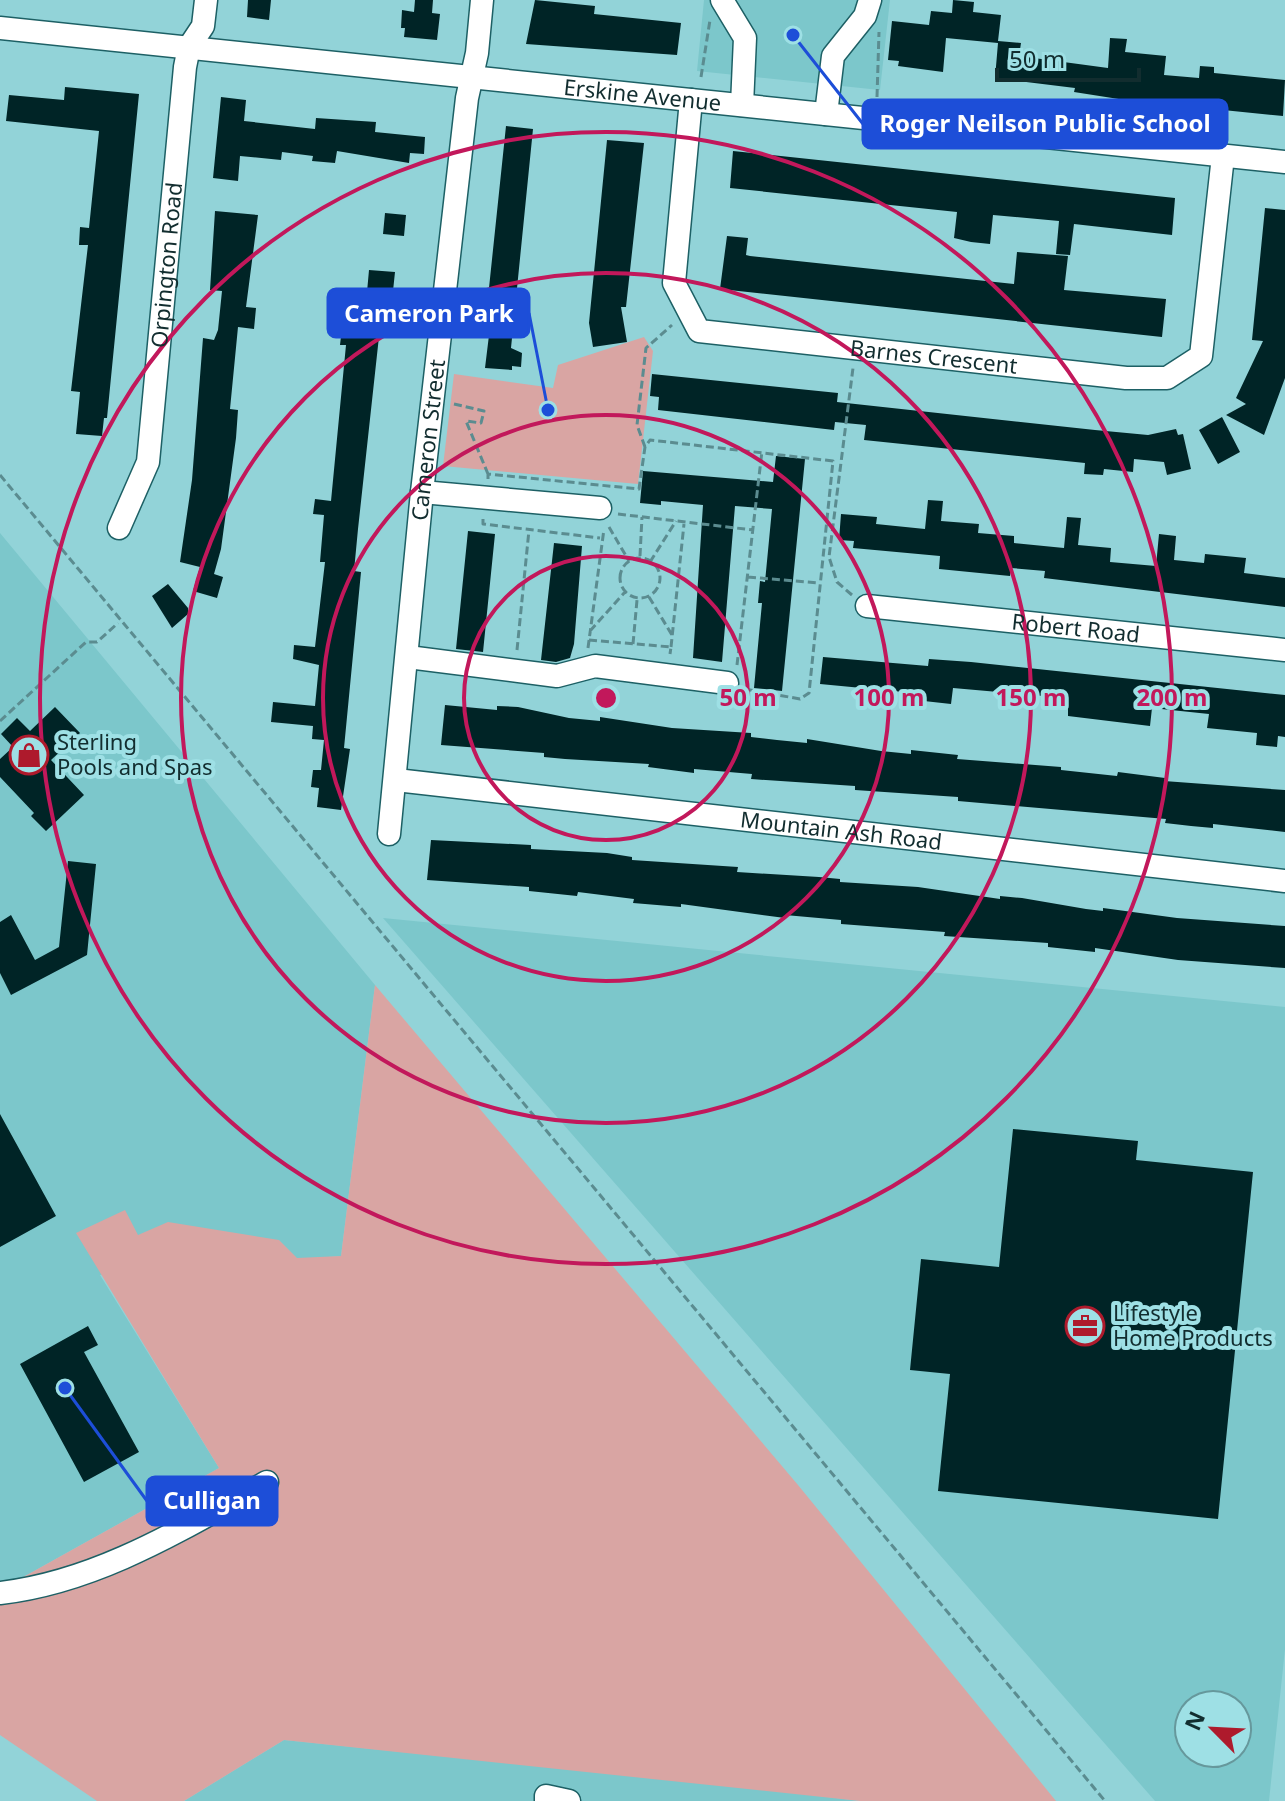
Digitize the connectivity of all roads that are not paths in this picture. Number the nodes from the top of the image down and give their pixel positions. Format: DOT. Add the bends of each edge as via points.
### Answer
graph roads {
  1 [pos="206,0"];
  2 [pos="482,0"];
  3 [pos="870,0"];
  4 [pos="716,7"];
  5 [pos="0,28"];
  6 [pos="189,47"];
  7 [pos="471,79"];
  8 [pos="691,100"];
  9 [pos="742,105"];
  10 [pos="826,114"];
  11 [pos="1223,156"];
  12 [pos="1285,162"];
  13 [pos="422,492"];
  14 [pos="605,510"];
  15 [pos="119,528"];
  16 [pos="867,606"];
  17 [pos="1285,650"];
  18 [pos="408,657"];
  19 [pos="727,683"];
  20 [pos="396,780"];
  21 [pos="389,834"];
  22 [pos="1285,881"];
  23 [pos="267,1482"];
  24 [pos="0,1593"];
  25 [pos="546,1801"];
  26 [pos="569,1801"];
  1 -- 6 [label="street, Orpington Road" via="203,26"];
  2 -- 7 [label="street, Cameron Street"];
  3 -- 10 [label="street" via="865,16 833,56"];
  4 -- 9 [label="street" via="745,38"];
  5 -- 6 [label="street, Erskine Avenue"];
  6 -- 7 [label="street, Erskine Avenue"];
  6 -- 15 [label="street, Orpington Road" via="148,462"];
  7 -- 8 [label="street, Erskine Avenue"];
  7 -- 13 [label="street, Cameron Street"];
  8 -- 9 [label="street, Erskine Avenue"];
  8 -- 11 [label="street, Barnes Crescent" via="674,283 699,331 1051,371 1167,378 1201,356"];
  9 -- 10 [label="street, Erskine Avenue"];
  10 -- 11 [label="street, Erskine Avenue"];
  11 -- 12 [label="street, Erskine Avenue"];
  13 -- 14 [label="street"];
  13 -- 18 [label="street, Cameron Street"];
  16 -- 17 [label="street, Robert Road"];
  18 -- 19 [label="street" via="557,676 595,666"];
  18 -- 20 [label="street, Cameron Street"];
  20 -- 21 [label="street, Cameron Street"];
  20 -- 22 [label="street, Mountain Ash Road"];
  23 -- 24 [label="street" via="142,1551 39,1589"];
  25 -- 26 [label="street" via="546,1796"];
}
